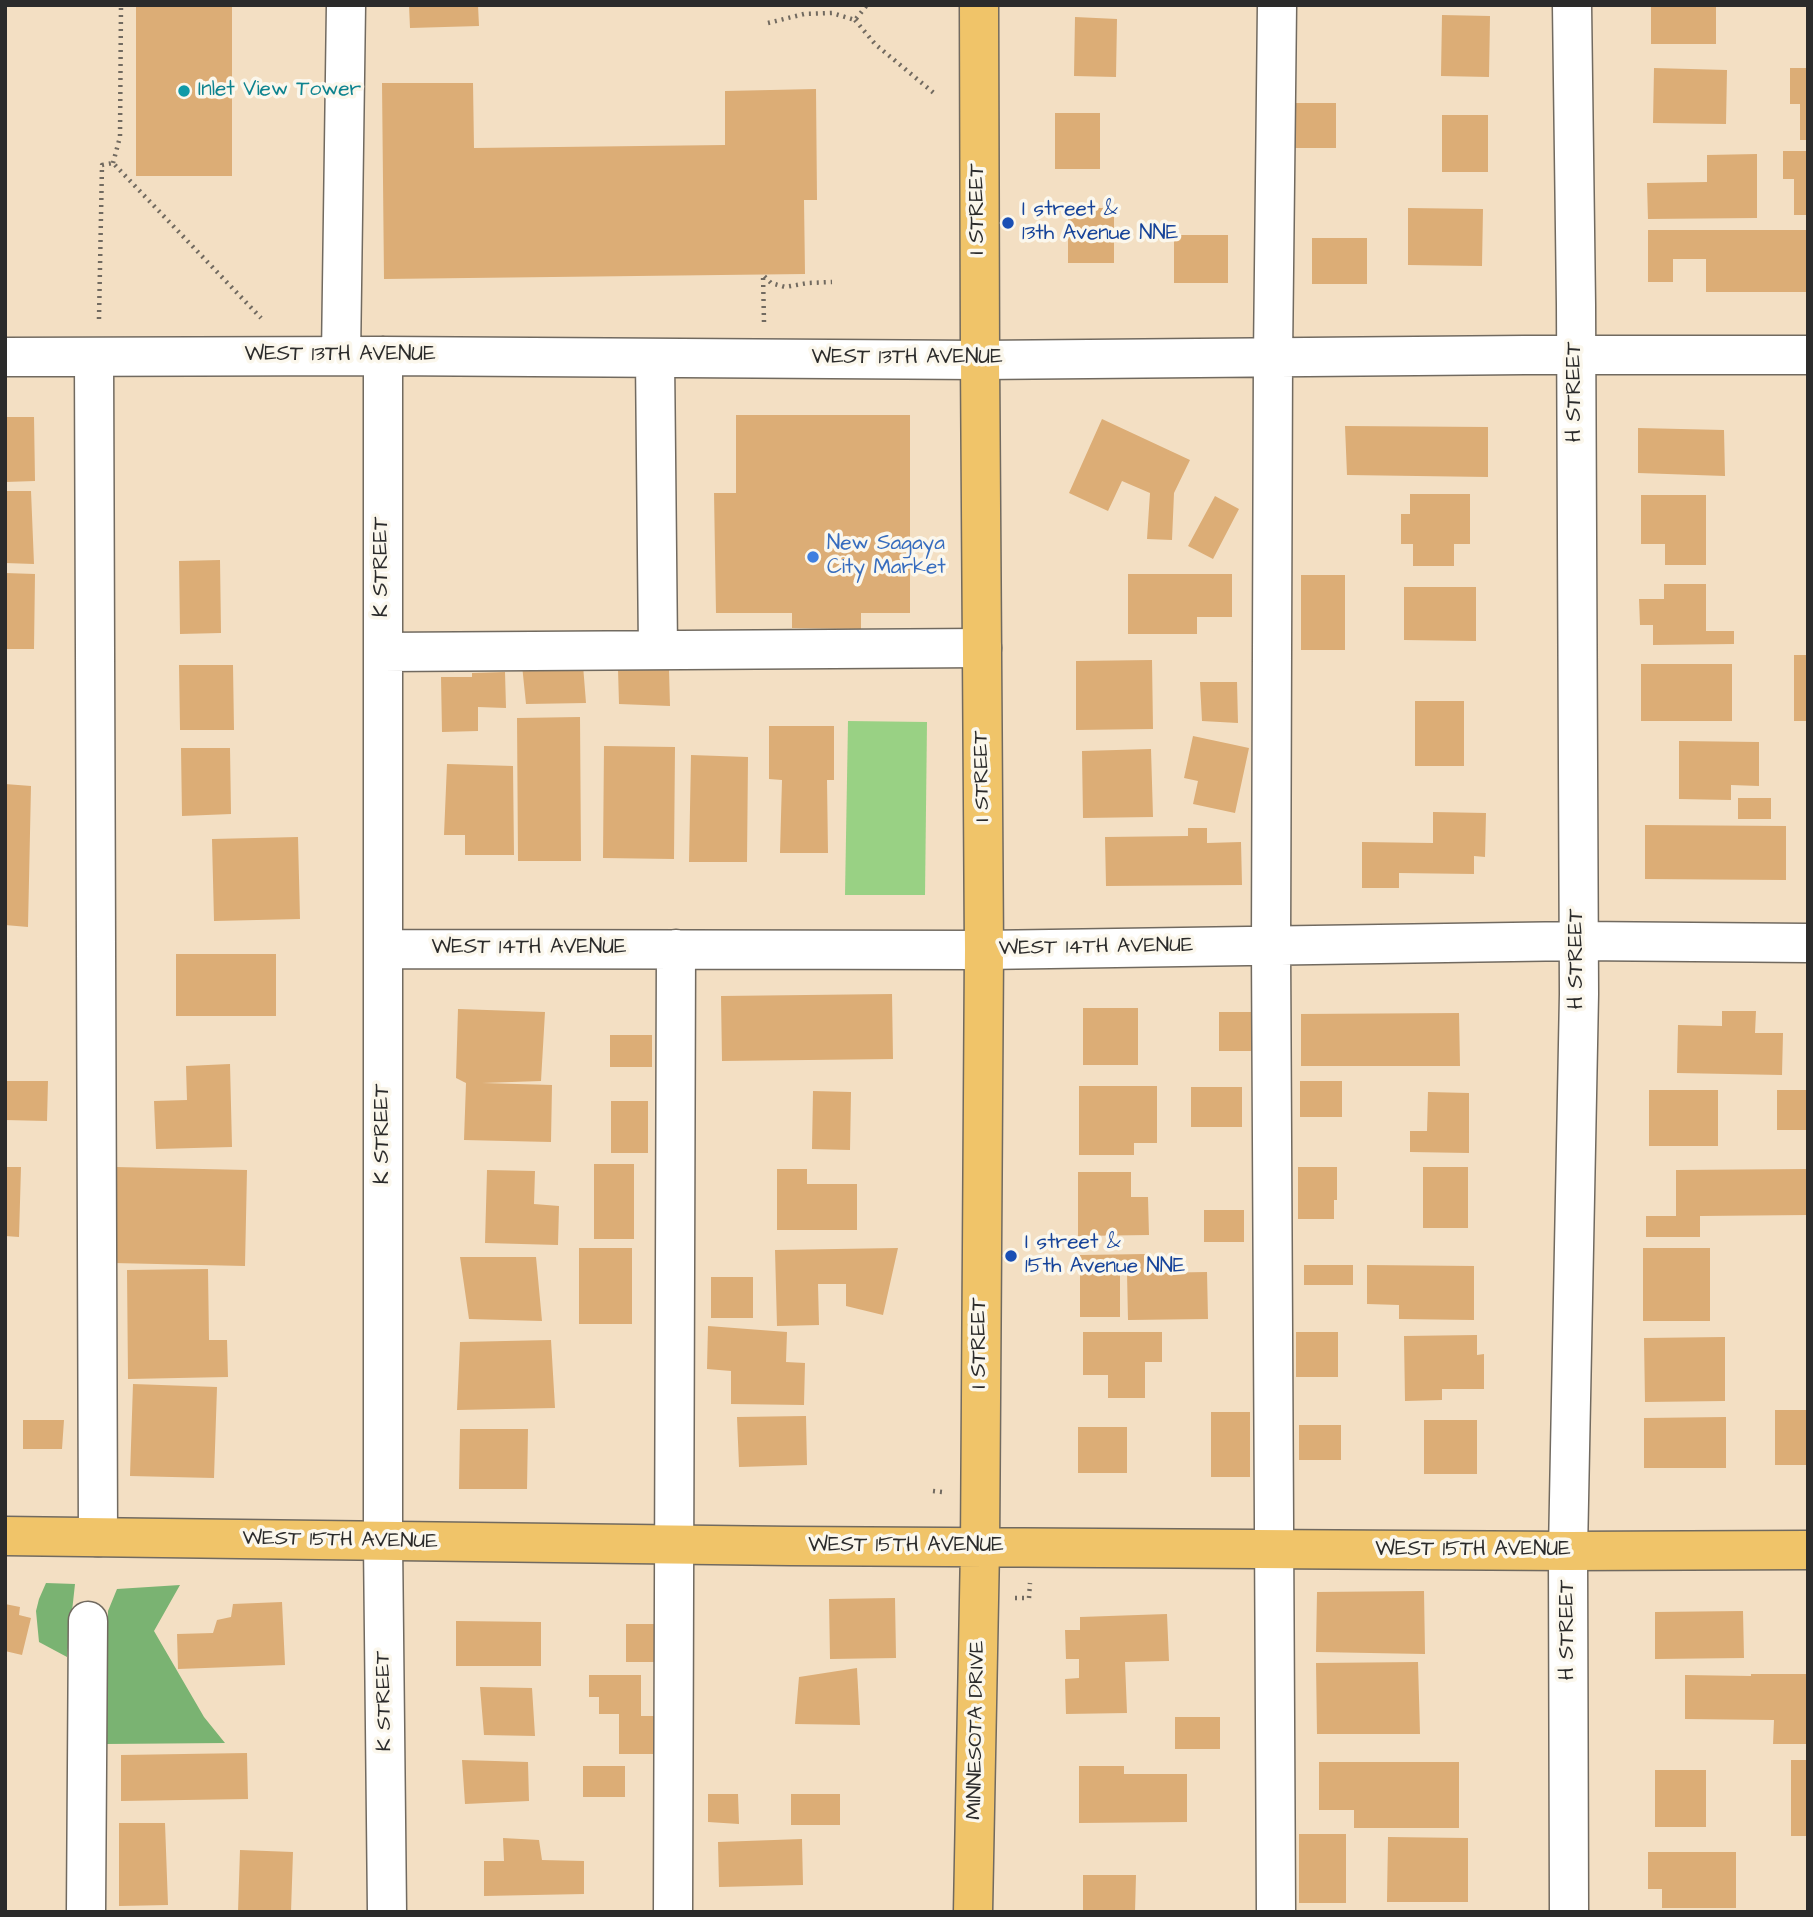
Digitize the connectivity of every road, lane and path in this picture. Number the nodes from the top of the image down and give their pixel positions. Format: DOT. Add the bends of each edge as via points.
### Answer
graph roads {
  1 [pos="121,5"];
  2 [pos="346,5"];
  3 [pos="867,5"];
  4 [pos="979,5"];
  5 [pos="1277,5"];
  6 [pos="1572,5"];
  7 [pos="855,20"];
  8 [pos="768,23"];
  9 [pos="935,94"];
  10 [pos="113,163"];
  11 [pos="832,282"];
  12 [pos="268,326"];
  13 [pos="764,327"];
  14 [pos="96,342"];
  15 [pos="1576,355"];
  16 [pos="1808,355"];
  17 [pos="341,356"];
  18 [pos="383,356"];
  19 [pos="5,357"];
  20 [pos="1273,357"];
  21 [pos="655,358"];
  22 [pos="979,360"];
  23 [pos="982,648"];
  24 [pos="658,650"];
  25 [pos="383,652"];
  26 [pos="1578,941"];
  27 [pos="1808,943"];
  28 [pos="1271,946"];
  29 [pos="384,949"];
  30 [pos="677,949"];
  31 [pos="984,950"];
  32 [pos="5,1536"];
  33 [pos="98,1537"];
  34 [pos="383,1542"];
  35 [pos="673,1545"];
  36 [pos="980,1548"];
  37 [pos="1273,1550"];
  38 [pos="1808,1550"];
  39 [pos="1568,1551"];
  40 [pos="88,1621"];
  41 [pos="86,1912"];
  42 [pos="387,1912"];
  43 [pos="673,1912"];
  44 [pos="973,1912"];
  45 [pos="1276,1912"];
  46 [pos="1569,1912"];
  1 -- 10 [label="path" via="120,137"];
  2 -- 17 [label="street"];
  3 -- 7 [label="path"];
  4 -- 22 [label="main road, I STREET"];
  5 -- 20 [label="street"];
  6 -- 15 [label="street, H STREET"];
  7 -- 8 [label="path" via="832,13"];
  7 -- 9 [label="path" via="875,44"];
  10 -- 12 [label="path"];
  10 -- 14 [label="path" via="102,165"];
  11 -- 13 [label="path" via="785,288 763,275"];
  14 -- 17 [label="street, WEST 13TH AVENUE"];
  14 -- 19 [label="street, WEST 13TH AVENUE"];
  14 -- 33 [label="street"];
  15 -- 16 [label="street, WEST 13TH AVENUE"];
  15 -- 20 [label="street, WEST 13TH AVENUE"];
  15 -- 26 [label="street, H STREET"];
  17 -- 18 [label="street, WEST 13TH AVENUE"];
  18 -- 21 [label="street, WEST 13TH AVENUE"];
  18 -- 25 [label="street, K STREET"];
  20 -- 22 [label="street, WEST 13TH AVENUE"];
  20 -- 28 [label="street"];
  21 -- 22 [label="street, WEST 13TH AVENUE"];
  21 -- 24 [label="street"];
  22 -- 23 [label="main road, I STREET"];
  23 -- 24 [label="street"];
  23 -- 31 [label="main road, I STREET"];
  24 -- 25 [label="street"];
  25 -- 29 [label="street, K STREET"];
  26 -- 27 [label="street, WEST 14TH AVENUE"];
  26 -- 28 [label="street, WEST 14TH AVENUE"];
  26 -- 39 [label="street, H STREET"];
  28 -- 31 [label="street, WEST 14TH AVENUE"];
  28 -- 37 [label="street"];
  29 -- 30 [label="street, WEST 14TH AVENUE"];
  29 -- 34 [label="street, K STREET"];
  30 -- 31 [label="street, WEST 14TH AVENUE"];
  30 -- 35 [label="street"];
  31 -- 36 [label="main road, I STREET"];
  32 -- 33 [label="main road, WEST 15TH AVENUE"];
  33 -- 34 [label="main road, WEST 15TH AVENUE"];
  34 -- 35 [label="main road, WEST 15TH AVENUE"];
  34 -- 42 [label="street, K STREET"];
  35 -- 36 [label="main road, WEST 15TH AVENUE"];
  35 -- 43 [label="street"];
  36 -- 37 [label="main road, WEST 15TH AVENUE"];
  36 -- 44 [label="main road, MINNESOTA DRIVE"];
  37 -- 39 [label="main road, WEST 15TH AVENUE"];
  37 -- 45 [label="street"];
  38 -- 39 [label="main road, WEST 15TH AVENUE"];
  39 -- 46 [label="street, H STREET"];
  40 -- 41 [label="street"];
}
